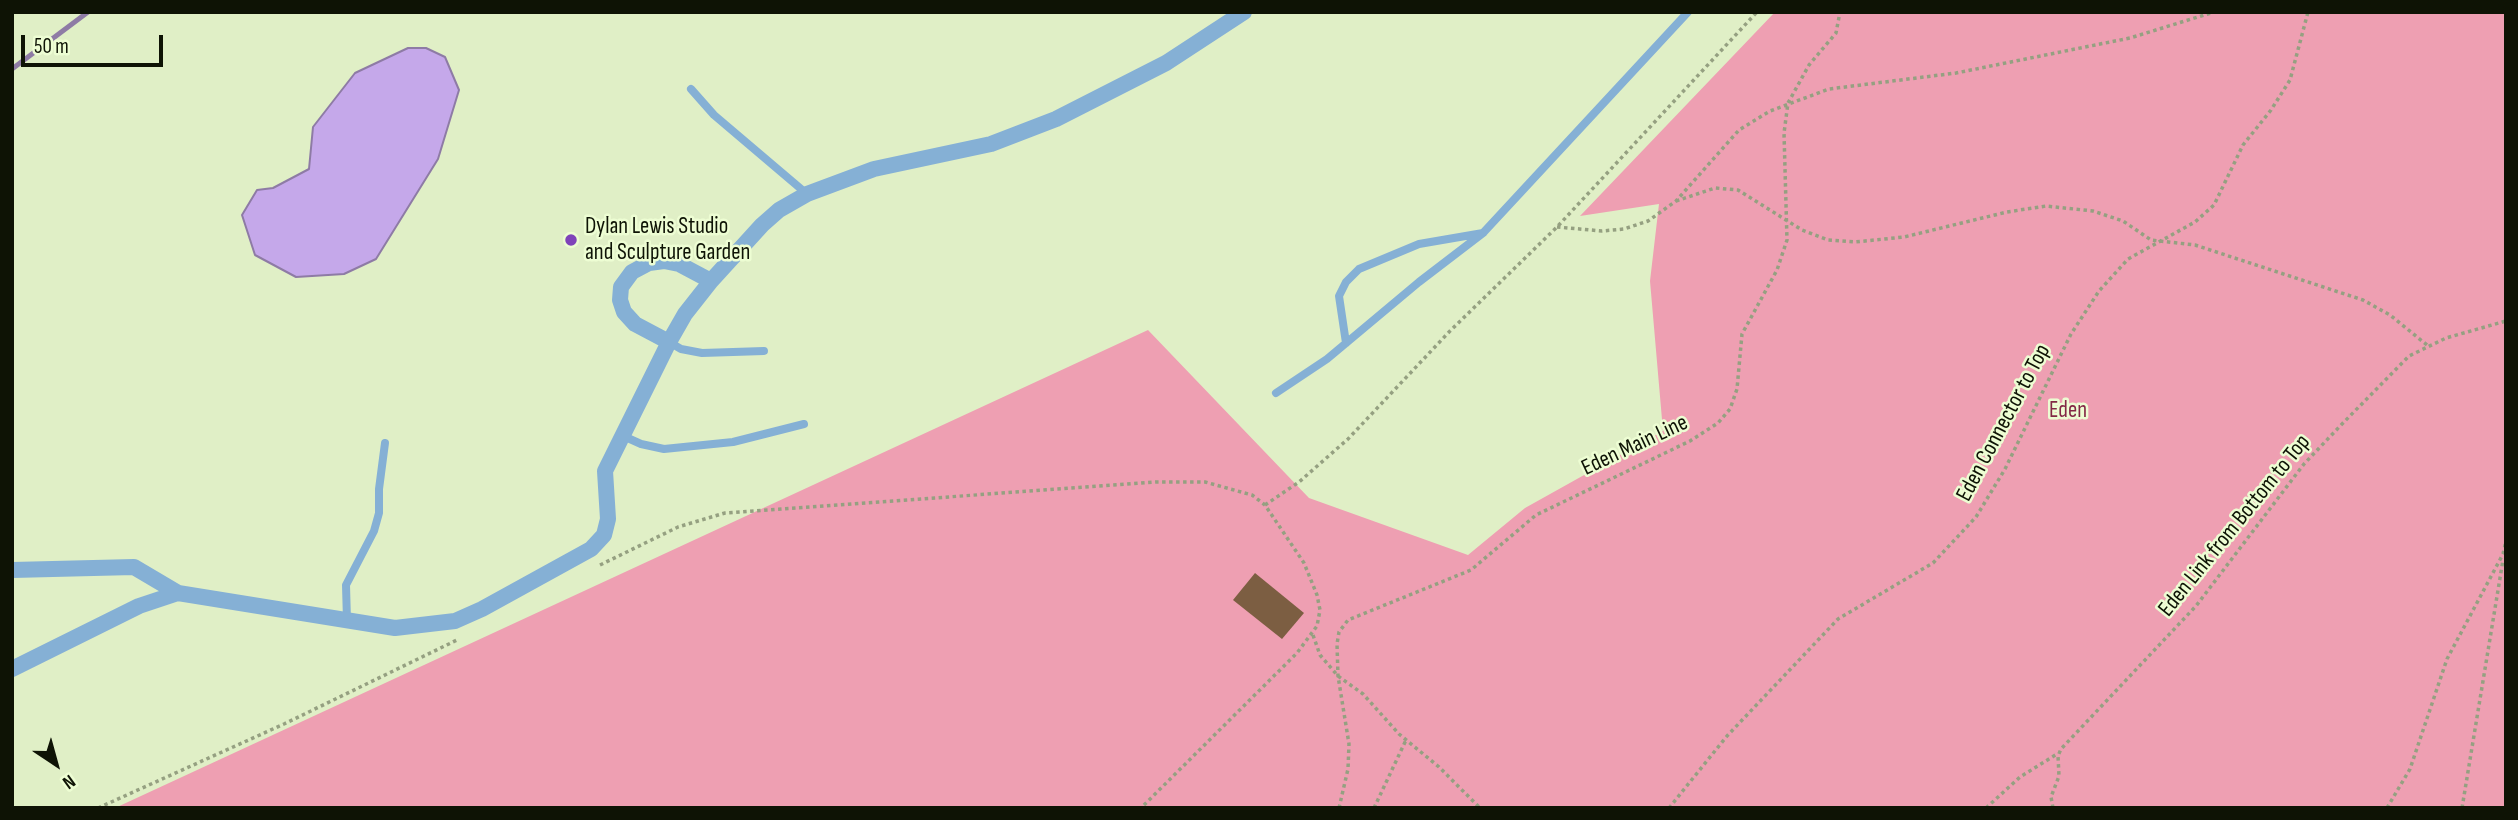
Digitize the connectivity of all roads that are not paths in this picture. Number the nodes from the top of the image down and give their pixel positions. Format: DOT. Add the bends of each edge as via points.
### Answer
graph roads {
  1 [pos="1244,12"];
  2 [pos="1688,12"];
  3 [pos="691,89"];
  4 [pos="807,194"];
  5 [pos="1483,233"];
  6 [pos="710,281"];
  7 [pos="669,342"];
  8 [pos="1346,343"];
  9 [pos="764,351"];
  10 [pos="1276,393"];
  11 [pos="804,424"];
  12 [pos="621,435"];
  13 [pos="385,443"];
  14 [pos="12,570"];
  15 [pos="178,593"];
  16 [pos="347,621"];
  17 [pos="12,669"];
  1 -- 4 [label="street" via="1166,63 1056,119 991,144 874,169"];
  2 -- 5 [label="lane"];
  3 -- 4 [label="lane" via="714,115"];
  4 -- 6 [label="street" via="762,225"];
  5 -- 8 [label="lane"];
  5 -- 8 [label="lane" via="1419,244 1359,269 1339,296"];
  6 -- 7 [label="street"];
  6 -- 7 [label="street" via="664,261 632,272 621,286 624,312 635,324"];
  7 -- 9 [label="lane" via="702,353"];
  7 -- 12 [label="street"];
  8 -- 10 [label="lane"];
  11 -- 12 [label="lane" via="733,442 664,449"];
  12 -- 16 [label="street" via="605,471 608,519 604,535 591,549 455,621 395,628"];
  13 -- 16 [label="lane" via="379,513 346,585"];
  14 -- 15 [label="street" via="134,567"];
  15 -- 16 [label="street"];
  15 -- 17 [label="street" via="139,606"];
}
